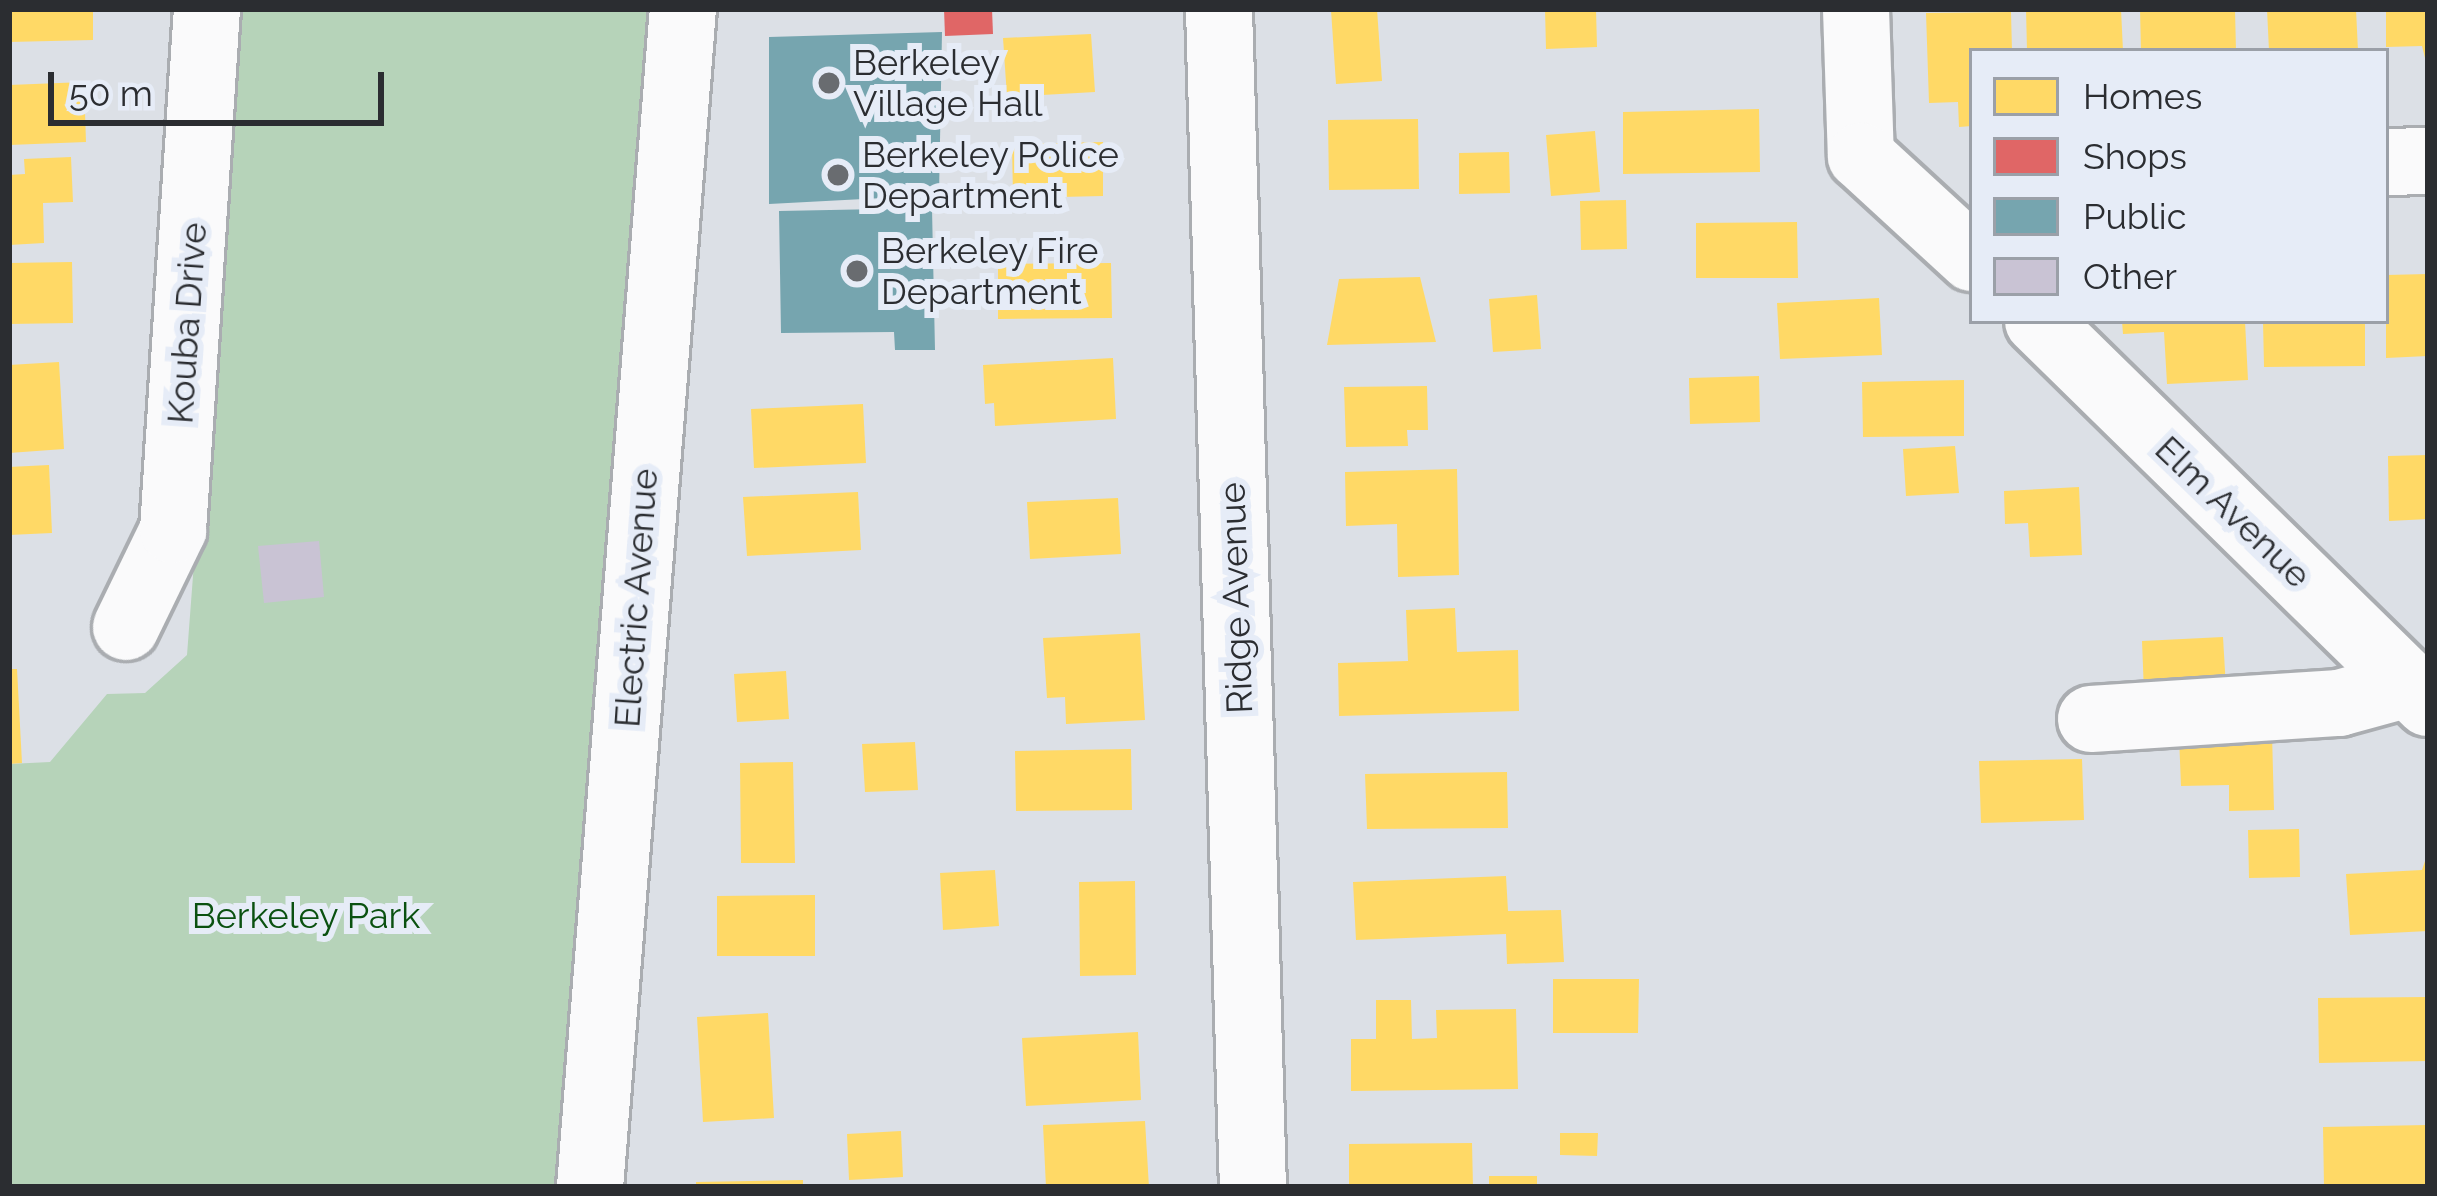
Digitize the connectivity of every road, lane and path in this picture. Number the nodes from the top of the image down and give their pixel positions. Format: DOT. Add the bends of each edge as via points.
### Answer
graph roads {
  1 [pos="207,9"];
  2 [pos="683,9"];
  3 [pos="1219,9"];
  4 [pos="1856,9"];
  5 [pos="2428,160"];
  6 [pos="2389,162"];
  7 [pos="1969,255"];
  8 [pos="2041,324"];
  9 [pos="126,627"];
  10 [pos="2418,693"];
  11 [pos="2091,718"];
  12 [pos="590,1187"];
  13 [pos="1253,1187"];
  1 -- 9 [label="street, Kouba Drive" via="173,530"];
  2 -- 12 [label="street, Electric Avenue"];
  3 -- 13 [label="street, Ridge Avenue"];
  4 -- 7 [label="street" via="1861,157"];
  5 -- 6 [label="street"];
  8 -- 10 [label="street, Elm Avenue"];
  10 -- 11 [label="street"];
}
